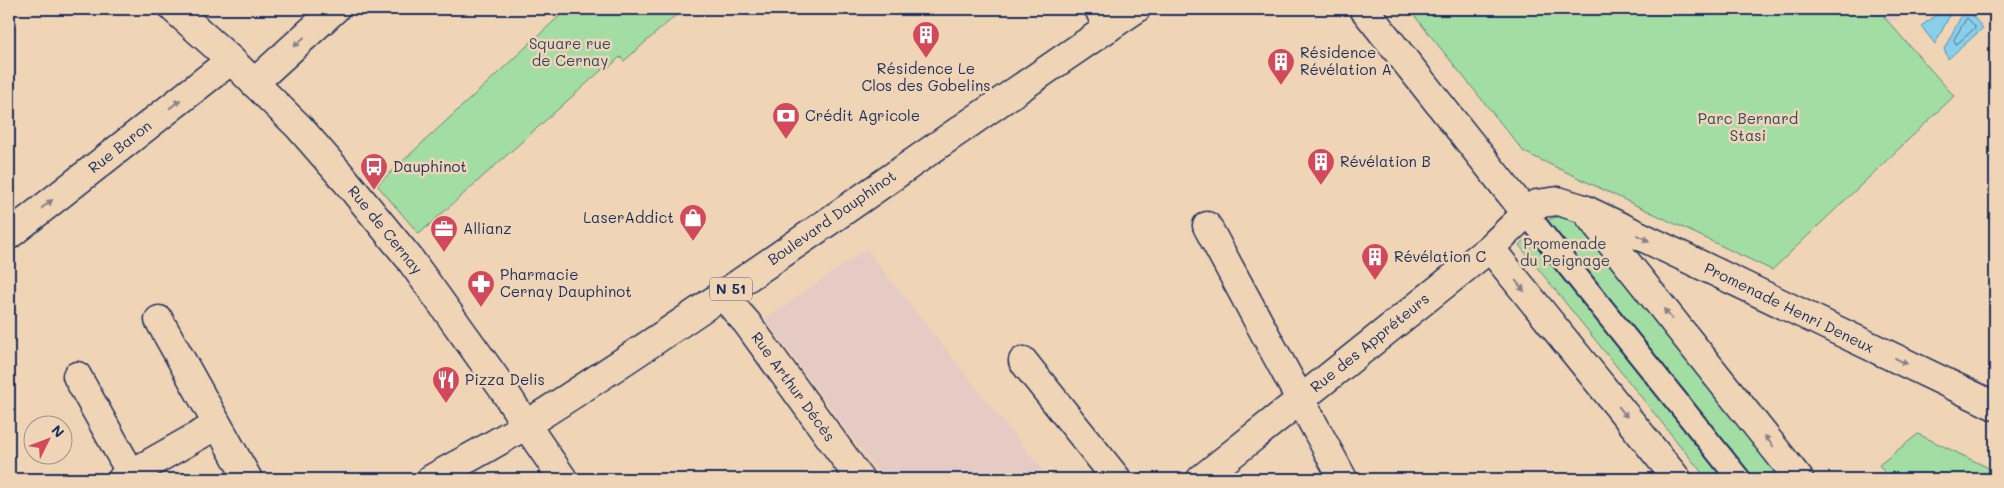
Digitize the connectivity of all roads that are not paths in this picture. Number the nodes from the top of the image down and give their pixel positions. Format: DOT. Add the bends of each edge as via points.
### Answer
graph roads {
  1 [pos="335,9"];
  2 [pos="1136,9"];
  3 [pos="1364,9"];
  4 [pos="184,12"];
  5 [pos="1104,18"];
  6 [pos="231,60"];
  7 [pos="254,83"];
  8 [pos="1531,208"];
  9 [pos="1584,209"];
  10 [pos="1207,226"];
  11 [pos="9,235"];
  12 [pos="1490,248"];
  13 [pos="723,296"];
  14 [pos="159,320"];
  15 [pos="1023,361"];
  16 [pos="77,376"];
  17 [pos="1300,399"];
  18 [pos="1995,406"];
  19 [pos="217,425"];
  20 [pos="526,425"];
  21 [pos="129,478"];
  22 [pos="248,479"];
  23 [pos="431,479"];
  24 [pos="563,479"];
  25 [pos="860,479"];
  26 [pos="1117,479"];
  27 [pos="1201,479"];
  28 [pos="1343,479"];
  29 [pos="1677,479"];
  30 [pos="1739,479"];
  31 [pos="1800,479"];
  1 -- 7 [label="street, one-way"];
  2 -- 5 [label="street, Boulevard Dauphinot / N 51"];
  3 -- 8 [label="street"];
  4 -- 6 [label="street, Rue de Cernay"];
  5 -- 13 [label="street, Boulevard Dauphinot / N 51" via="956,131"];
  6 -- 7 [label="street, Rue de Cernay"];
  11 -- 6 [label="street, Rue Baron, one-way"];
  7 -- 20 [label="street, Rue de Cernay" via="304,134 409,258"];
  8 -- 9 [label="street" via="1558,201"];
  8 -- 12 [label="street, Rue des Appréteurs"];
  8 -- 30 [label="street"];
  9 -- 18 [label="street, Promenade Henri Deneux, one-way"];
  31 -- 9 [label="street, one-way"];
  10 -- 17 [label="street"];
  12 -- 17 [label="street, Rue des Appréteurs"];
  12 -- 29 [label="street, one-way"];
  13 -- 20 [label="street, Boulevard Dauphinot / N 51"];
  13 -- 25 [label="street, Rue Arthur Décès" via="747,323"];
  14 -- 19 [label="street"];
  15 -- 26 [label="street"];
  16 -- 21 [label="street"];
  17 -- 27 [label="street, Rue des Appréteurs"];
  17 -- 28 [label="street"];
  19 -- 21 [label="street"];
  19 -- 22 [label="street"];
  20 -- 23 [label="street, N 51"];
  20 -- 24 [label="street, Rue de Cernay"];
}
